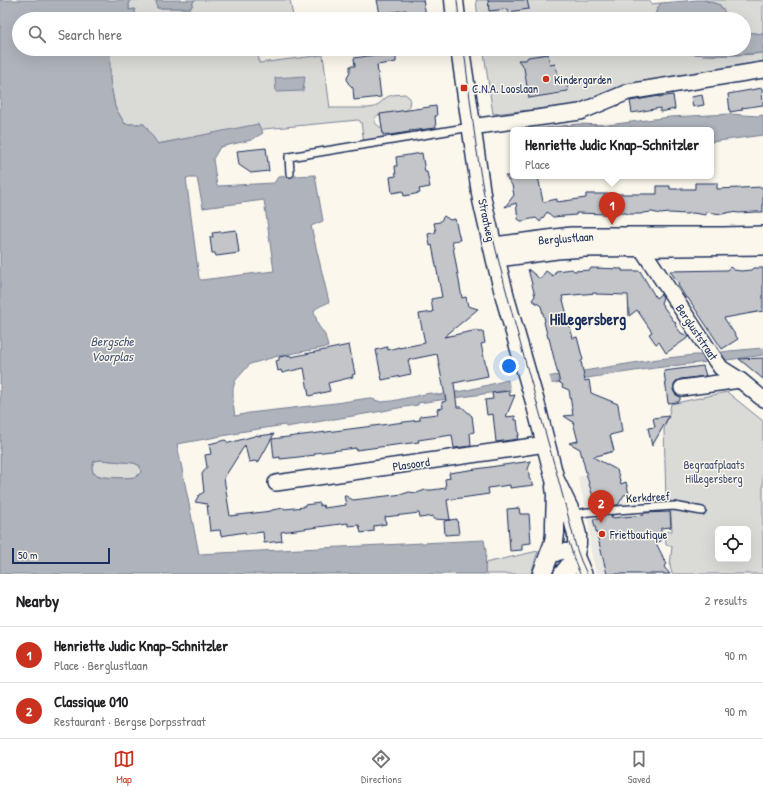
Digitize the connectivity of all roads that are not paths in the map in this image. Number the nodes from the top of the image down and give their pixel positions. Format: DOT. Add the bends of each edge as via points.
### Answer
graph roads {
  1 [pos="454,0"];
  2 [pos="455,12"];
  3 [pos="461,56"];
  4 [pos="763,70"];
  5 [pos="471,127"];
  6 [pos="290,173"];
  7 [pos="763,234"];
  8 [pos="642,242"];
  9 [pos="491,243"];
  10 [pos="763,247"];
  11 [pos="496,261"];
  12 [pos="740,380"];
  13 [pos="682,388"];
  14 [pos="763,400"];
  15 [pos="545,444"];
  16 [pos="555,480"];
  17 [pos="276,483"];
  18 [pos="702,511"];
  19 [pos="572,515"];
  20 [pos="575,553"];
  21 [pos="545,566"];
  22 [pos="563,574"];
  23 [pos="584,574"];
  1 -- 2 [label="street"];
  3 -- 5 [label="street, Straatweg"];
  4 -- 5 [label="street" via="628,92 580,112"];
  5 -- 6 [label="lane" via="289,157"];
  5 -- 9 [label="street, Straatweg"];
  7 -- 8 [label="street, Berglustlaan"];
  8 -- 9 [label="street, Berglustlaan" via="571,235"];
  8 -- 10 [label="street, Berglustlaan"];
  8 -- 11 [label="street, Berglustlaan" via="557,251"];
  8 -- 12 [label="street, Bergluststraat" via="713,357 721,368"];
  9 -- 11 [label="street, Straatweg"];
  11 -- 15 [label="street, Straatweg"];
  12 -- 13 [label="street"];
  12 -- 14 [label="street, Bergluststraat"];
  15 -- 16 [label="street, Straatweg"];
  15 -- 17 [label="street, Plasoord"];
  16 -- 19 [label="street"];
  16 -- 21 [label="street" via="554,542"];
  18 -- 19 [label="lane, Kerkdreef" via="674,506"];
  19 -- 20 [label="street" via="577,535"];
  20 -- 21 [label="street" via="565,550 555,553"];
  20 -- 22 [label="street"];
  20 -- 23 [label="street"];
}
